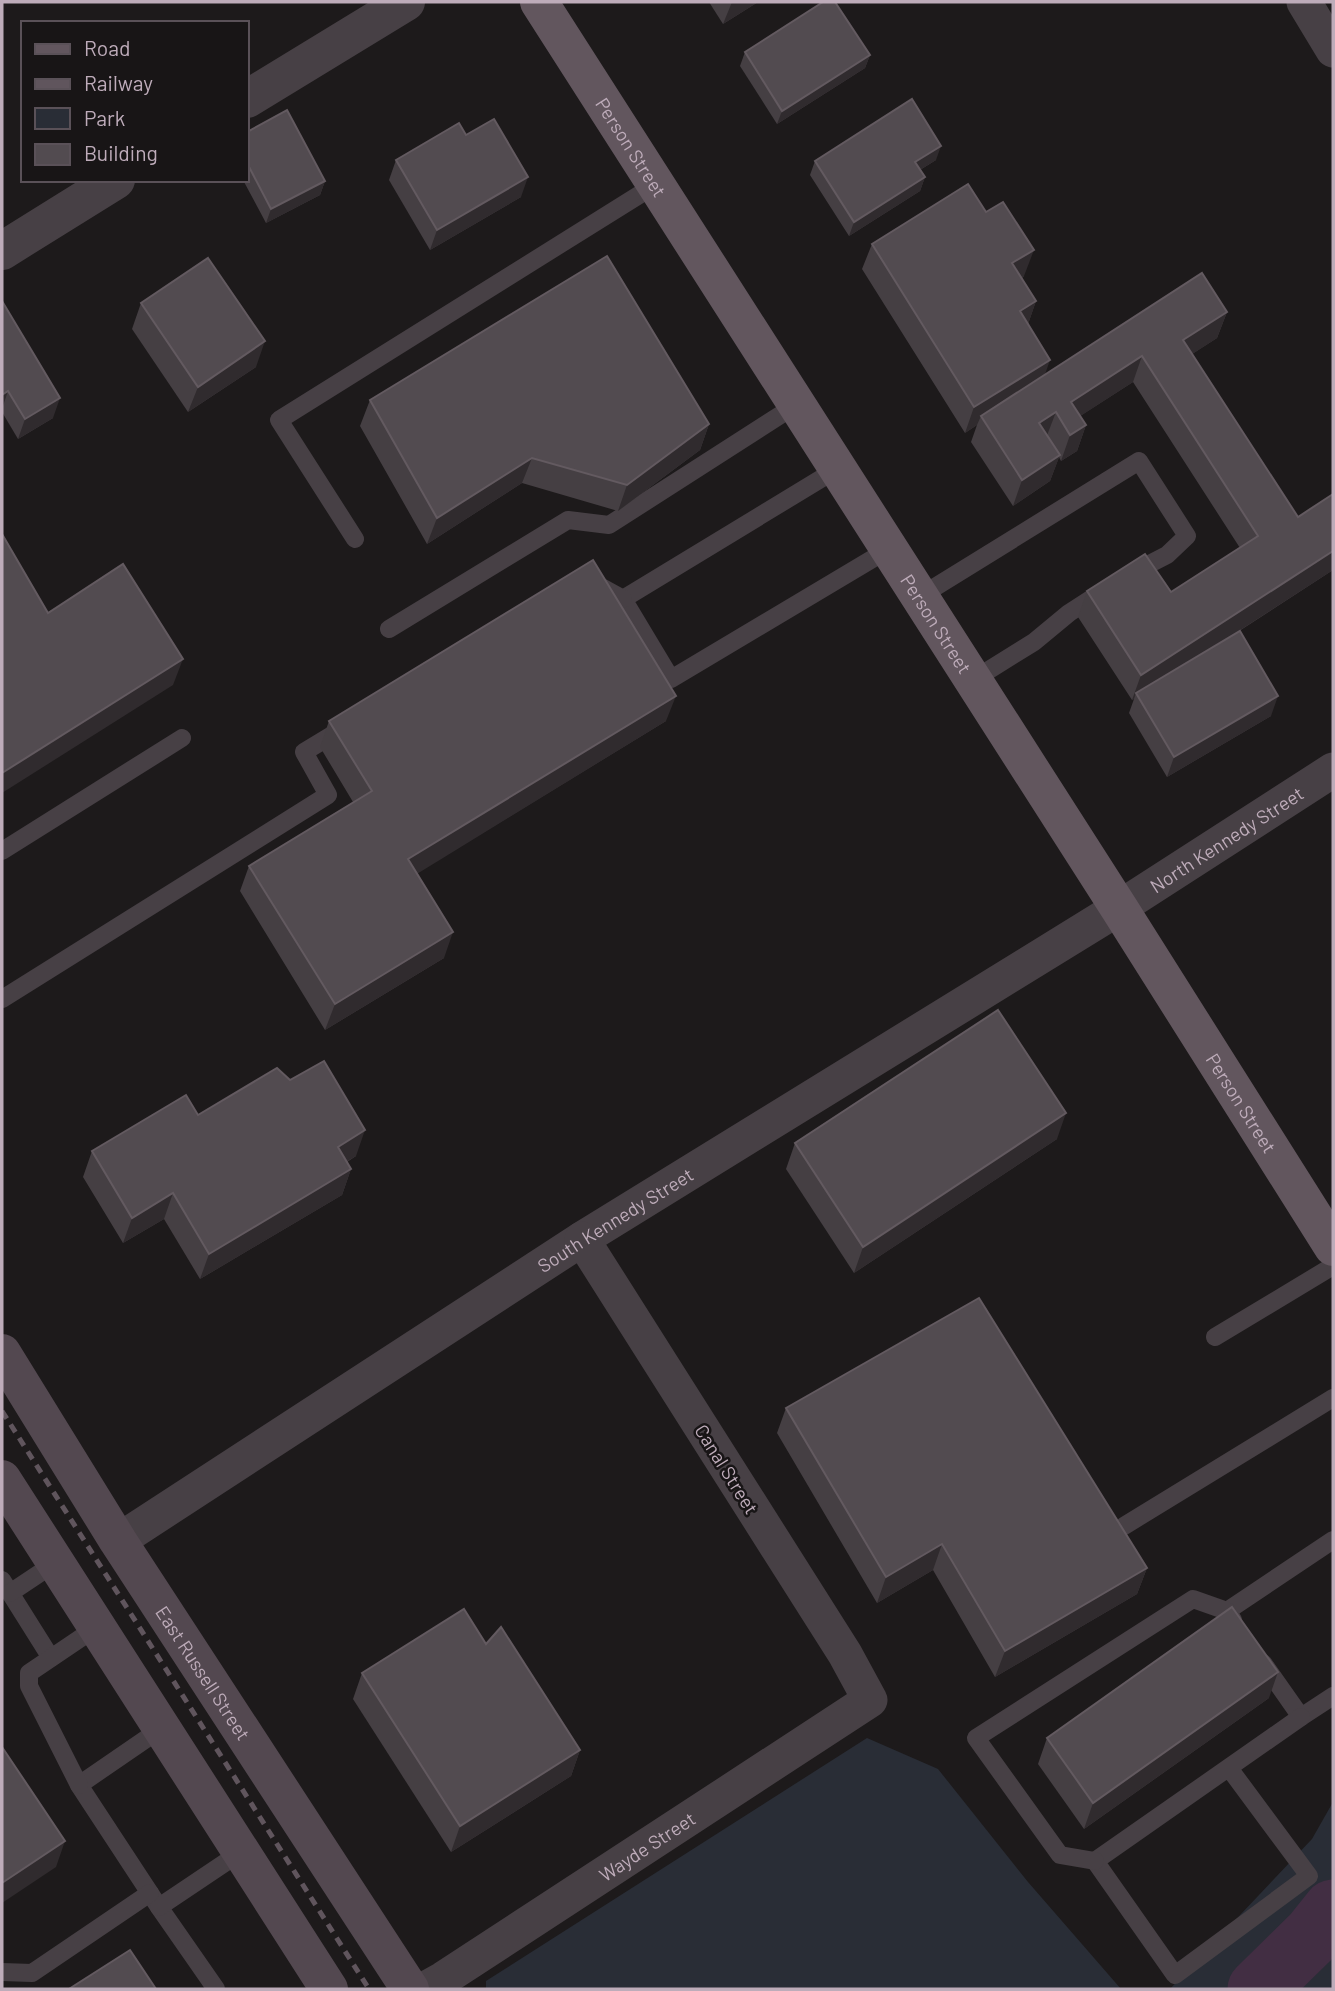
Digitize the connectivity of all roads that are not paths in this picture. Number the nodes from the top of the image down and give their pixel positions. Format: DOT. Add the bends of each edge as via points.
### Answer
graph roads {
  1 [pos="406,2"];
  2 [pos="539,2"];
  3 [pos="1304,2"];
  4 [pos="1333,50"];
  5 [pos="248,98"];
  6 [pos="113,182"];
  7 [pos="655,185"];
  8 [pos="2,251"];
  9 [pos="796,405"];
  10 [pos="837,469"];
  11 [pos="355,539"];
  12 [pos="889,549"];
  13 [pos="574,586"];
  14 [pos="919,597"];
  15 [pos="623,599"];
  16 [pos="389,629"];
  17 [pos="973,680"];
  18 [pos="351,723"];
  19 [pos="182,738"];
  20 [pos="1333,770"];
  21 [pos="2,851"];
  22 [pos="1119,908"];
  23 [pos="2,999"];
  24 [pos="1328,1226"];
  25 [pos="582,1239"];
  26 [pos="1333,1266"];
  27 [pos="1215,1337"];
  28 [pos="2,1353"];
  29 [pos="1333,1398"];
  30 [pos="2,1479"];
  31 [pos="1124,1526"];
  32 [pos="1333,1540"];
  33 [pos="118,1541"];
  34 [pos="55,1563"];
  35 [pos="6,1587"];
  36 [pos="1227,1611"];
  37 [pos="97,1627"];
  38 [pos="1242,1632"];
  39 [pos="1257,1653"];
  40 [pos="51,1658"];
  41 [pos="1333,1696"];
  42 [pos="870,1700"];
  43 [pos="1301,1717"];
  44 [pos="162,1728"];
  45 [pos="1228,1768"];
  46 [pos="79,1785"];
  47 [pos="241,1852"];
  48 [pos="1095,1861"];
  49 [pos="154,1900"];
  50 [pos="2,1972"];
  51 [pos="216,1989"];
  52 [pos="329,1989"];
  53 [pos="410,1989"];
  54 [pos="425,1989"];
  1 -- 5 [label="street"];
  2 -- 7 [label="main road, Person Street"];
  3 -- 4 [label="street"];
  6 -- 8 [label="street"];
  7 -- 9 [label="main road, Person Street"];
  7 -- 11 [label="lane" via="279,420"];
  9 -- 10 [label="main road, Person Street"];
  9 -- 16 [label="lane" via="609,525 568,520"];
  10 -- 12 [label="main road, Person Street"];
  10 -- 15 [label="lane"];
  12 -- 14 [label="main road, Person Street"];
  12 -- 15 [label="lane" via="671,679"];
  13 -- 15 [label="lane" via="585,578"];
  14 -- 17 [label="main road, Person Street"];
  14 -- 17 [label="lane" via="1139,461 1153,482 1187,536 1167,555 1069,613 1034,642"];
  17 -- 22 [label="main road, Person Street"];
  18 -- 23 [label="lane" via="304,752 328,795"];
  19 -- 21 [label="lane"];
  20 -- 22 [label="street, North Kennedy Street"];
  22 -- 24 [label="main road, Person Street"];
  22 -- 25 [label="street, South Kennedy Street"];
  25 -- 33 [label="street, South Kennedy Street"];
  25 -- 42 [label="street, Canal Street"];
  26 -- 27 [label="lane"];
  28 -- 33 [label="main road, East Russell Street"];
  29 -- 31 [label="lane"];
  30 -- 34 [label="main road"];
  32 -- 36 [label="lane"];
  33 -- 53 [label="main road, East Russell Street"];
  34 -- 35 [label="lane"];
  34 -- 37 [label="main road"];
  35 -- 40 [label="lane"];
  36 -- 38 [label="lane"];
  36 -- 48 [label="lane" via="1193,1599 976,1738 1060,1854"];
  37 -- 40 [label="lane"];
  37 -- 44 [label="main road"];
  39 -- 43 [label="lane"];
  40 -- 46 [label="lane" via="29,1673 29,1686"];
  41 -- 43 [label="lane"];
  42 -- 54 [label="street, Wayde Street"];
  43 -- 45 [label="lane"];
  44 -- 46 [label="lane"];
  44 -- 47 [label="main road"];
  45 -- 48 [label="lane"];
  45 -- 48 [label="lane" via="1309,1876 1175,1975"];
  46 -- 49 [label="lane"];
  47 -- 49 [label="lane"];
  47 -- 52 [label="main road"];
  49 -- 50 [label="lane" via="32,1973"];
  49 -- 51 [label="lane"];
}
